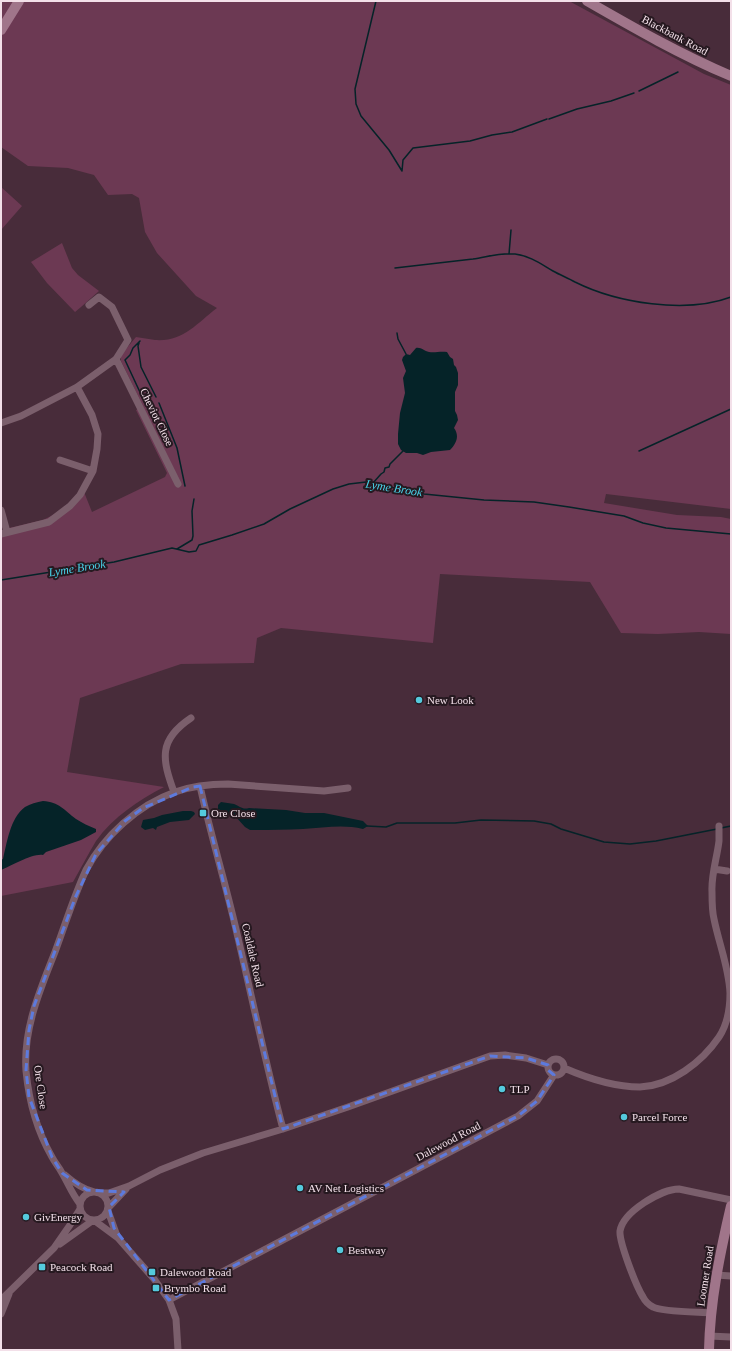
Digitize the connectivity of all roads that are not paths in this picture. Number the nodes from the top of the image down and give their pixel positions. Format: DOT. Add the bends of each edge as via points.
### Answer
graph roads {
  1 [pos="19,1"];
  2 [pos="588,1"];
  3 [pos="1,30"];
  4 [pos="731,76"];
  5 [pos="89,306"];
  6 [pos="116,359"];
  7 [pos="77,387"];
  8 [pos="1,423"];
  9 [pos="60,460"];
  10 [pos="93,471"];
  11 [pos="178,484"];
  12 [pos="1,510"];
  13 [pos="4,533"];
  14 [pos="191,718"];
  15 [pos="200,786"];
  16 [pos="348,788"];
  17 [pos="174,792"];
  18 [pos="719,826"];
  19 [pos="714,869"];
  20 [pos="727,871"];
  21 [pos="548,1065"];
  22 [pos="564,1068"];
  23 [pos="554,1075"];
  24 [pos="283,1129"];
  25 [pos="62,1173"];
  26 [pos="129,1186"];
  27 [pos="98,1192"];
  28 [pos="731,1200"];
  29 [pos="80,1206"];
  30 [pos="731,1206"];
  31 [pos="108,1209"];
  32 [pos="94,1221"];
  33 [pos="118,1238"];
  34 [pos="54,1248"];
  35 [pos="716,1275"];
  36 [pos="731,1276"];
  37 [pos="10,1292"];
  38 [pos="1,1300"];
  39 [pos="169,1300"];
  40 [pos="711,1313"];
  41 [pos="1,1314"];
  42 [pos="709,1336"];
  43 [pos="731,1337"];
  44 [pos="178,1350"];
  45 [pos="709,1350"];
  1 -- 3 [label="main road"];
  2 -- 4 [label="main road, Blackbank Road"];
  5 -- 6 [label="street" via="99,297 112,306 128,340"];
  6 -- 7 [label="street"];
  6 -- 11 [label="street, Cheviot Close"];
  7 -- 8 [label="street" via="21,416"];
  7 -- 10 [label="street" via="92,415 98,434"];
  9 -- 10 [label="street"];
  10 -- 13 [label="street" via="80,496 49,522"];
  12 -- 13 [label="street"];
  14 -- 17 [label="street" via="170,735 165,750 165,766"];
  15 -- 16 [label="street, Ore Close" via="228,784 324,791"];
  15 -- 17 [label="street, Ore Close"];
  15 -- 24 [label="street, Coaldale Road"];
  17 -- 25 [label="street, Ore Close" via="143,808 125,821 96,854 86,871 34,1006 26,1052 29,1097 42,1137"];
  18 -- 19 [label="street"];
  19 -- 20 [label="street"];
  19 -- 22 [label="street" via="713,917 728,974 730,994 729,1009 719,1036 698,1061 683,1073 657,1084 641,1087 615,1085"];
  21 -- 22 [label="street" via="551,1060 557,1059"];
  21 -- 23 [label="street" via="548,1070"];
  21 -- 24 [label="street" via="526,1058 490,1056"];
  22 -- 23 [label="street, Dalewood Road" via="561,1073"];
  23 -- 39 [label="street, Dalewood Road" via="537,1101 518,1116"];
  24 -- 26 [label="street" via="203,1153"];
  25 -- 27 [label="street, Ore Close" via="87,1190"];
  25 -- 29 [label="street, Ore Close"];
  26 -- 27 [label="street" via="109,1193"];
  26 -- 31 [label="street"];
  27 -- 29 [label="street" via="86,1194"];
  27 -- 31 [label="street" via="106,1198"];
  28 -- 40 [label="street" via="679,1189 665,1191 632,1212 620,1230 625,1254 647,1303 657,1309"];
  29 -- 32 [label="street" via="83,1216"];
  29 -- 34 [label="street"];
  30 -- 35 [label="main road, Loomer Road"];
  31 -- 32 [label="street" via="104,1217"];
  31 -- 33 [label="street"];
  32 -- 33 [label="street"];
  32 -- 34 [label="street"];
  33 -- 39 [label="street"];
  34 -- 37 [label="street"];
  35 -- 36 [label="street"];
  35 -- 40 [label="main road, Loomer Road"];
  37 -- 38 [label="street"];
  37 -- 41 [label="street"];
  39 -- 44 [label="street" via="176,1319"];
  40 -- 42 [label="main road, Loomer Road"];
  42 -- 43 [label="street"];
  42 -- 45 [label="main road, Loomer Road"];
}
